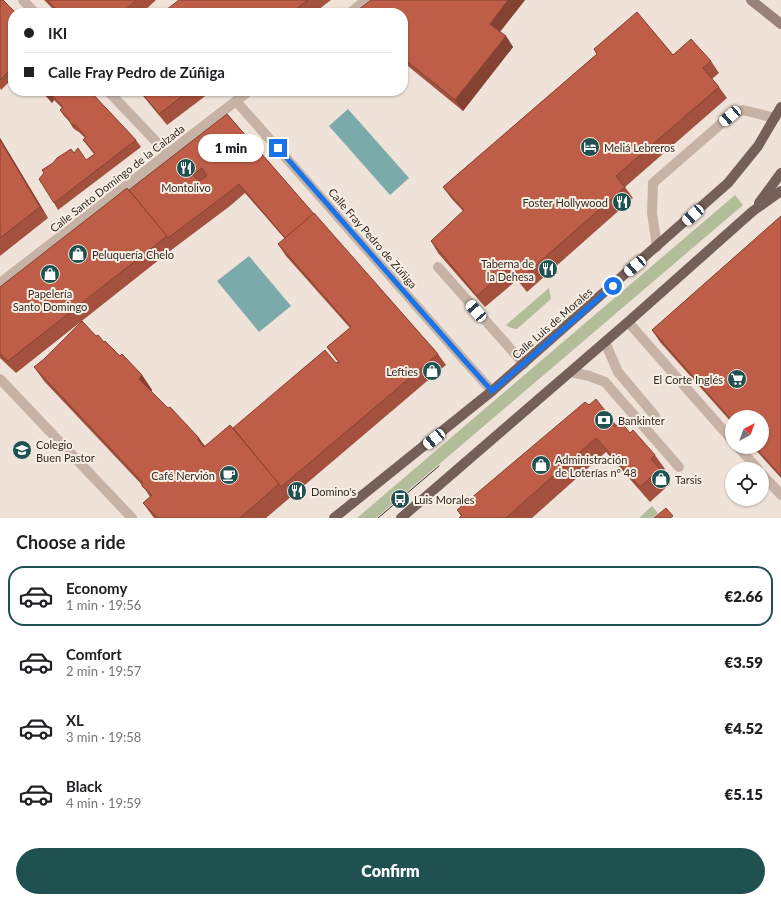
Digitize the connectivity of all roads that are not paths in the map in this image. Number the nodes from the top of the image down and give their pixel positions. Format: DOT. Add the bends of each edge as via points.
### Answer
graph roads {
  1 [pos="23,0"];
  2 [pos="366,0"];
  3 [pos="751,0"];
  4 [pos="30,8"];
  5 [pos="356,8"];
  6 [pos="781,24"];
  7 [pos="113,96"];
  8 [pos="242,96"];
  9 [pos="236,101"];
  10 [pos="781,107"];
  11 [pos="775,118"];
  12 [pos="168,154"];
  13 [pos="781,173"];
  14 [pos="781,191"];
  15 [pos="753,211"];
  16 [pos="657,246"];
  17 [pos="438,267"];
  18 [pos="0,283"];
  19 [pos="628,322"];
  20 [pos="605,342"];
  21 [pos="524,364"];
  22 [pos="571,372"];
  23 [pos="0,379"];
  24 [pos="492,391"];
  25 [pos="655,416"];
  26 [pos="725,432"];
  27 [pos="744,454"];
  28 [pos="752,462"];
  29 [pos="679,467"];
  30 [pos="769,482"];
  31 [pos="781,495"];
  32 [pos="132,518"];
  33 [pos="334,518"];
  34 [pos="401,518"];
  1 -- 4 [label="street"];
  2 -- 5 [label="street"];
  3 -- 6 [label="main road"];
  7 -- 12 [label="street"];
  8 -- 9 [label="street, Calle Santo Domingo de la Calzada"];
  9 -- 12 [label="street, Calle Santo Domingo de la Calzada"];
  9 -- 24 [label="street, Calle Fray Pedro de Zúñiga"];
  10 -- 11 [label="main road, Calle Luis de Morales"];
  11 -- 16 [label="main road, Calle Luis de Morales" via="758,146 728,183"];
  11 -- 16 [label="street" via="743,110 730,116 653,183 652,213"];
  12 -- 18 [label="street, Calle Santo Domingo de la Calzada"];
  13 -- 15 [label="main road"];
  14 -- 15 [label="main road"];
  15 -- 19 [label="main road"];
  16 -- 21 [label="main road, Calle Luis de Morales"];
  17 -- 21 [label="street"];
  19 -- 20 [label="main road"];
  19 -- 26 [label="street"];
  20 -- 22 [label="main road"];
  20 -- 25 [label="street" via="618,372"];
  21 -- 24 [label="main road, Calle Luis de Morales"];
  22 -- 29 [label="street" via="605,382"];
  22 -- 34 [label="main road"];
  23 -- 32 [label="street"];
  24 -- 33 [label="main road, Calle Luis de Morales"];
  27 -- 28 [label="street"];
  30 -- 31 [label="street"];
}
